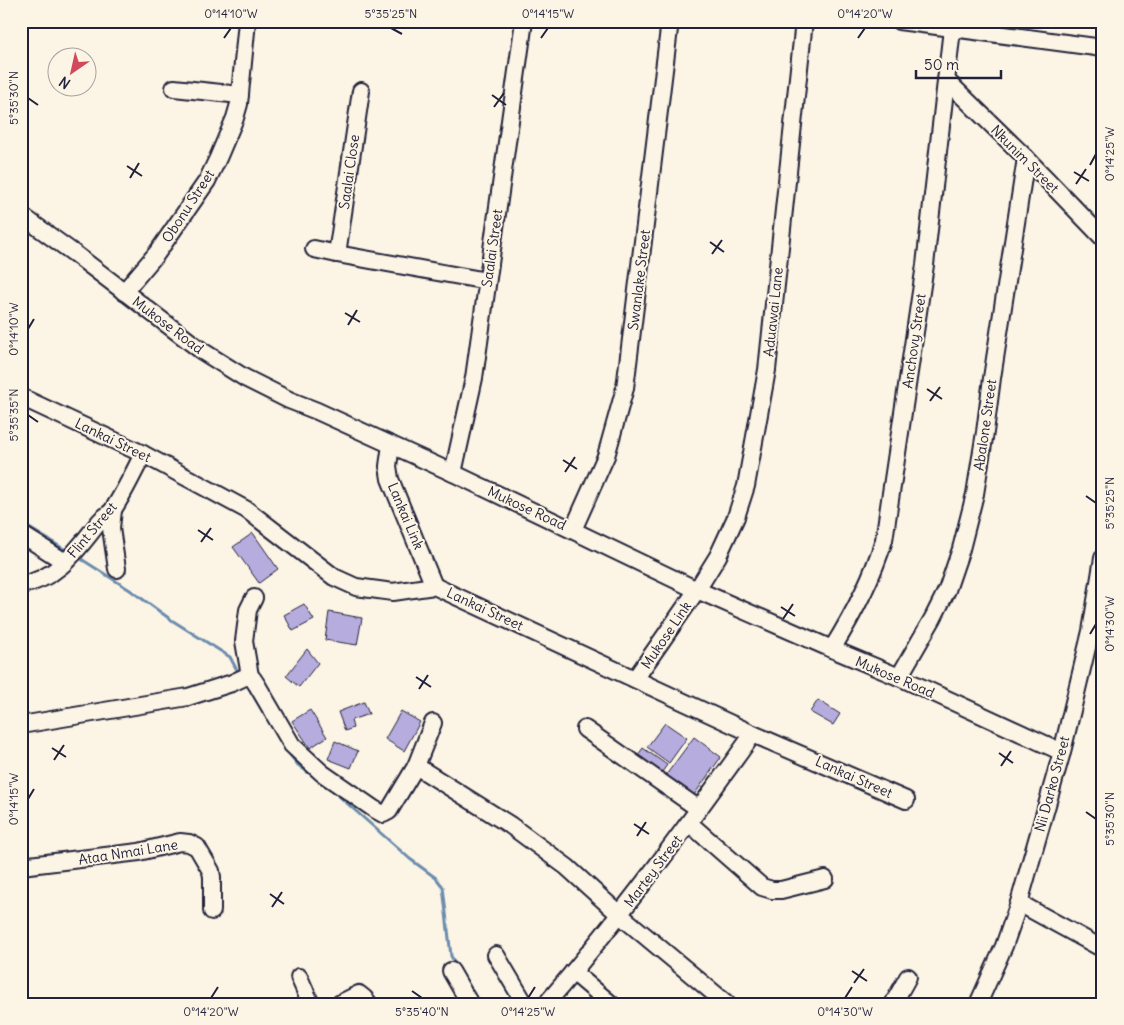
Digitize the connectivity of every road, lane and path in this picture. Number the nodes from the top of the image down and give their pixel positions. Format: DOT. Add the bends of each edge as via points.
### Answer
graph roads {
  1 [pos="247,21"];
  2 [pos="524,21"];
  3 [pos="670,21"];
  4 [pos="804,21"];
  5 [pos="898,21"];
  6 [pos="954,25"];
  7 [pos="1103,48"];
  8 [pos="946,80"];
  9 [pos="174,88"];
  10 [pos="361,91"];
  11 [pos="240,94"];
  12 [pos="1026,158"];
  13 [pos="21,215"];
  14 [pos="1103,238"];
  15 [pos="314,248"];
  16 [pos="337,254"];
  17 [pos="487,281"];
  18 [pos="124,292"];
  19 [pos="21,397"];
  20 [pos="391,445"];
  21 [pos="143,454"];
  22 [pos="454,473"];
  23 [pos="113,510"];
  24 [pos="573,530"];
  25 [pos="21,534"];
  26 [pos="1103,558"];
  27 [pos="65,562"];
  28 [pos="117,569"];
  29 [pos="21,585"];
  30 [pos="434,586"];
  31 [pos="697,590"];
  32 [pos="254,598"];
  33 [pos="1097,635"];
  34 [pos="832,649"];
  35 [pos="899,677"];
  36 [pos="242,679"];
  37 [pos="635,680"];
  38 [pos="433,723"];
  39 [pos="21,724"];
  40 [pos="586,729"];
  41 [pos="754,734"];
  42 [pos="1062,752"];
  43 [pos="416,766"];
  44 [pos="906,800"];
  45 [pos="699,809"];
  46 [pos="689,823"];
  47 [pos="21,866"];
  48 [pos="825,879"];
  49 [pos="1019,903"];
  50 [pos="212,911"];
  51 [pos="620,914"];
  52 [pos="1103,949"];
  53 [pos="496,955"];
  54 [pos="450,971"];
  55 [pos="573,972"];
  56 [pos="300,977"];
  57 [pos="908,977"];
  58 [pos="311,1004"];
  59 [pos="339,1004"];
  60 [pos="368,1004"];
  61 [pos="470,1004"];
  62 [pos="525,1004"];
  63 [pos="546,1004"];
  64 [pos="611,1004"];
  65 [pos="726,1004"];
  66 [pos="893,1004"];
  67 [pos="978,1004"];
  1 -- 11 [label="street, Obonu Street"];
  2 -- 17 [label="street, Saalai Street"];
  3 -- 24 [label="street, Swanlake Street" via="626,388 606,456"];
  4 -- 31 [label="street, Aduawai Lane" via="767,370 746,486 728,535"];
  5 -- 6 [label="street"];
  6 -- 7 [label="street"];
  6 -- 8 [label="street, Anchovy Street"];
  8 -- 12 [label="street, Nkunim Street"];
  8 -- 34 [label="street, Anchovy Street" via="925,266 884,540 864,592"];
  9 -- 11 [label="street"];
  10 -- 16 [label="street, Saalai Close"];
  11 -- 18 [label="street, Obonu Street" via="235,118 207,181 158,253"];
  12 -- 14 [label="street, Nkunim Street"];
  12 -- 35 [label="street, Abalone Street" via="975,494 947,590"];
  13 -- 18 [label="street, Mukose Road"];
  15 -- 16 [label="street"];
  16 -- 17 [label="street"];
  17 -- 22 [label="street, Saalai Street" via="474,378"];
  18 -- 20 [label="street, Mukose Road" via="202,351 245,378"];
  19 -- 21 [label="street, Lankai Street"];
  20 -- 22 [label="street, Mukose Road"];
  20 -- 30 [label="street, Lankai Link" via="390,479"];
  21 -- 23 [label="street, Flint Street"];
  21 -- 30 [label="street, Lankai Street" via="247,510 334,577 356,587 393,592"];
  22 -- 24 [label="street, Mukose Road"];
  23 -- 27 [label="street, Flint Street"];
  23 -- 28 [label="street"];
  24 -- 31 [label="street, Mukose Road"];
  25 -- 27 [label="street"];
  26 -- 33 [label="street, Nii Darko Street"];
  27 -- 29 [label="street, Flint Street" via="51,575"];
  30 -- 37 [label="street, Lankai Street"];
  31 -- 34 [label="street, Mukose Road"];
  31 -- 37 [label="street, Mukose Link"];
  32 -- 36 [label="street" via="248,610"];
  33 -- 42 [label="street, Nii Darko Street"];
  34 -- 35 [label="street, Mukose Road"];
  35 -- 42 [label="street, Mukose Road"];
  36 -- 39 [label="street" via="188,697"];
  36 -- 43 [label="street" via="253,679 292,745 322,773 383,814 389,811"];
  37 -- 41 [label="street, Lankai Street"];
  38 -- 43 [label="street"];
  40 -- 45 [label="street"];
  41 -- 44 [label="street, Lankai Street"];
  41 -- 45 [label="street, Martey Street"];
  42 -- 49 [label="street, Nii Darko Street"];
  43 -- 51 [label="street" via="510,825 566,867"];
  45 -- 46 [label="street, Martey Street"];
  46 -- 48 [label="street" via="762,887 781,890"];
  46 -- 51 [label="street, Martey Street"];
  47 -- 50 [label="street, Ataa Nmai Lane" via="189,843 197,847 210,871"];
  49 -- 52 [label="street"];
  49 -- 67 [label="street, Nii Darko Street"];
  51 -- 55 [label="street, Martey Street"];
  51 -- 65 [label="street"];
  53 -- 62 [label="street"];
  54 -- 61 [label="street"];
  55 -- 63 [label="street, Martey Street"];
  55 -- 64 [label="street"];
  56 -- 58 [label="street"];
  57 -- 66 [label="street"];
  59 -- 60 [label="street" via="359,994"];
}
